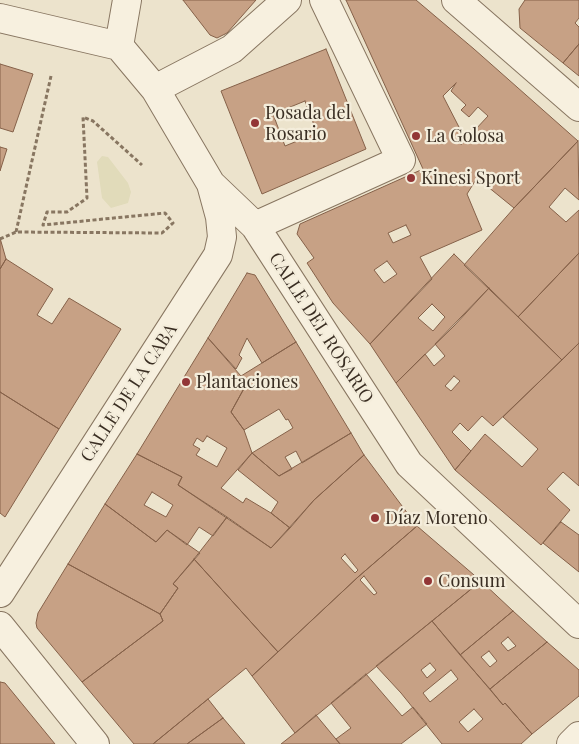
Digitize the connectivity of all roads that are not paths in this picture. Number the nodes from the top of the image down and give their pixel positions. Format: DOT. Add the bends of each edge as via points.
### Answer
graph roads {
  1 [pos="127,0"];
  2 [pos="287,0"];
  3 [pos="324,0"];
  4 [pos="456,0"];
  5 [pos="0,18"];
  6 [pos="119,46"];
  7 [pos="155,89"];
  8 [pos="579,107"];
  9 [pos="211,184"];
  10 [pos="255,226"];
  11 [pos="0,593"];
  12 [pos="579,624"];
  13 [pos="0,626"];
  14 [pos="579,736"];
  15 [pos="96,744"];
  16 [pos="571,744"];
  1 -- 6 [label="street"];
  2 -- 7 [label="street" via="232,49"];
  3 -- 10 [label="street" via="401,160"];
  4 -- 8 [label="street"];
  5 -- 6 [label="street"];
  6 -- 7 [label="street, CALLE DEL ROSARIO"];
  7 -- 9 [label="street, CALLE DEL ROSARIO"];
  9 -- 10 [label="street, CALLE DEL ROSARIO"];
  9 -- 11 [label="street, CALLE DE LA CABA" via="222,236 218,255"];
  10 -- 12 [label="street, CALLE DEL ROSARIO" via="409,464"];
  13 -- 15 [label="street"];
  14 -- 16 [label="street"];
}
